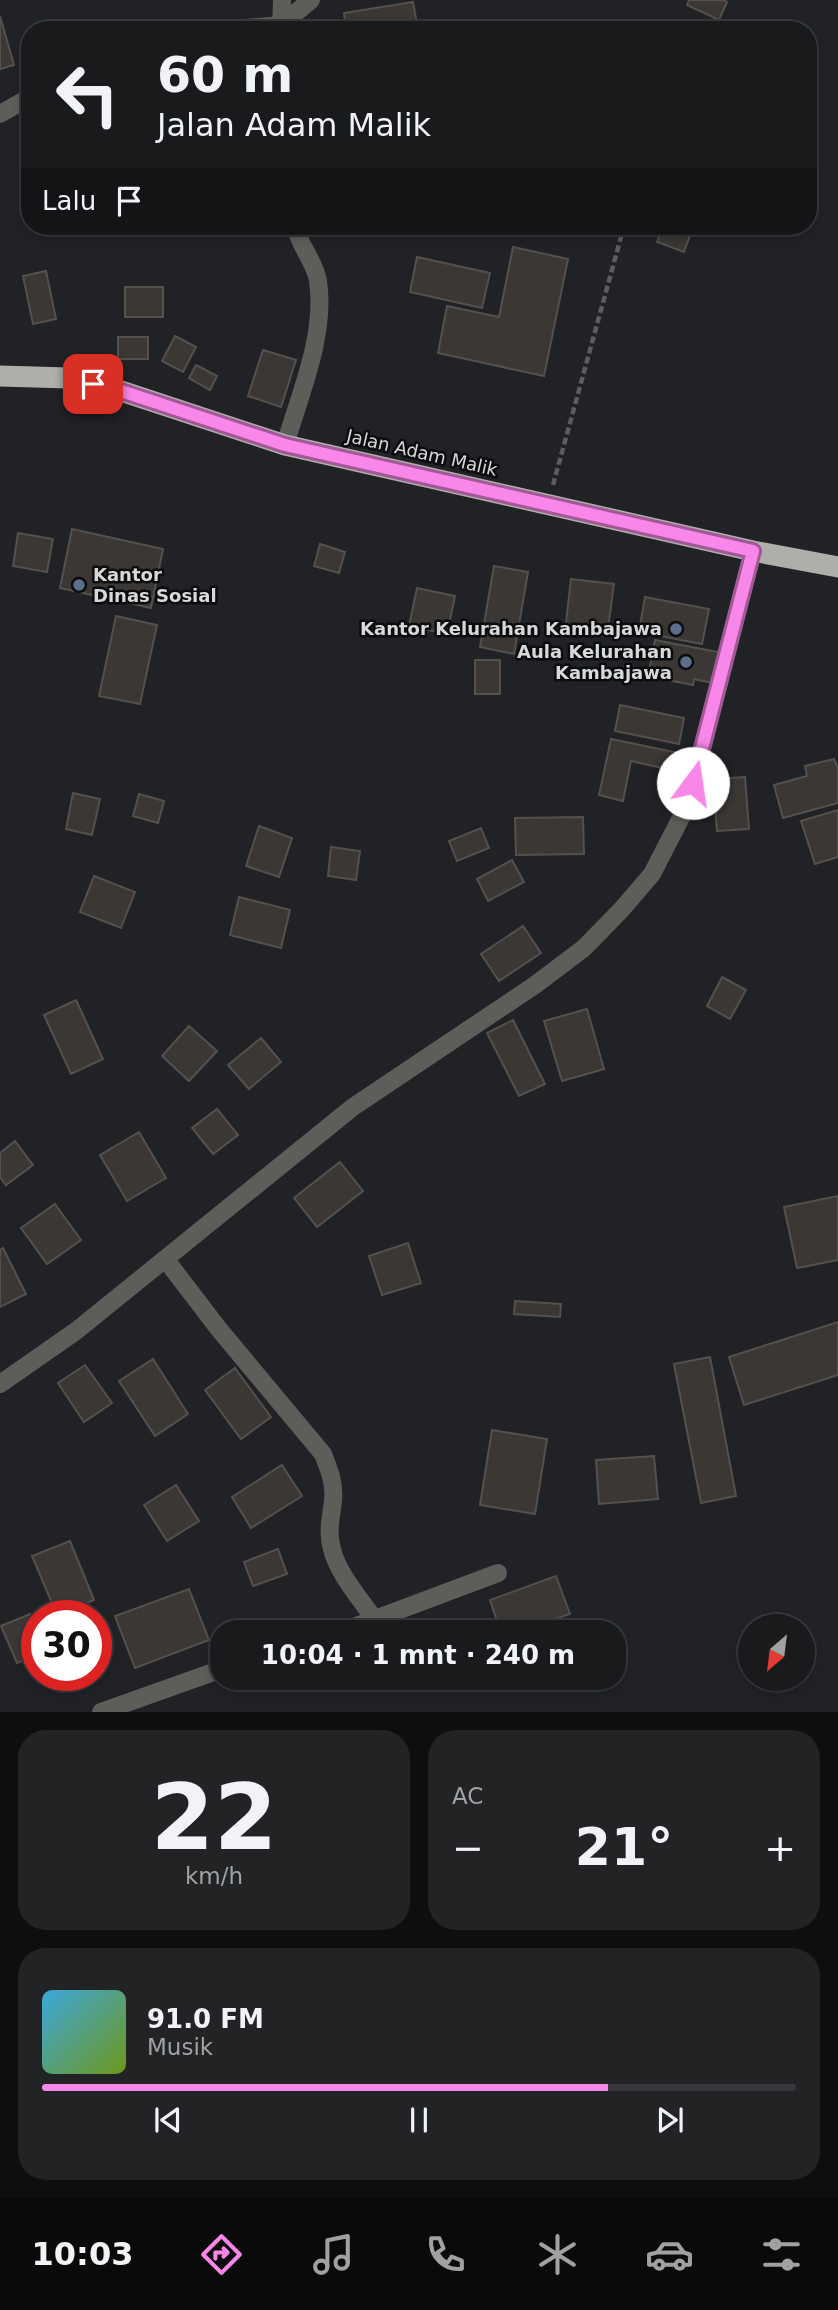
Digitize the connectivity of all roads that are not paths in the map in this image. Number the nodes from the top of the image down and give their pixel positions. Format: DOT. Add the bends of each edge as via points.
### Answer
graph roads {
  1 [pos="282,0"];
  2 [pos="311,0"];
  3 [pos="281,21"];
  4 [pos="288,21"];
  5 [pos="21,102"];
  6 [pos="0,114"];
  7 [pos="299,235"];
  8 [pos="0,376"];
  9 [pos="285,445"];
  10 [pos="753,551"];
  11 [pos="838,567"];
  12 [pos="166,1260"];
  13 [pos="0,1384"];
  14 [pos="498,1573"];
  15 [pos="374,1619"];
  16 [pos="210,1673"];
  17 [pos="101,1712"];
  1 -- 3 [label="street"];
  2 -- 4 [label="street"];
  5 -- 6 [label="street"];
  7 -- 9 [label="street" via="318,278 319,307 314,345"];
  8 -- 9 [label="highway, Jalan Adam Malik" via="68,378 118,390"];
  9 -- 10 [label="highway, Jalan Adam Malik"];
  10 -- 11 [label="highway, Jalan Adam Malik"];
  10 -- 12 [label="street" via="688,804 652,874 584,948 353,1107"];
  12 -- 13 [label="street"];
  12 -- 15 [label="street" via="323,1454 332,1478 332,1550"];
  14 -- 15 [label="street"];
  16 -- 17 [label="street"];
}
